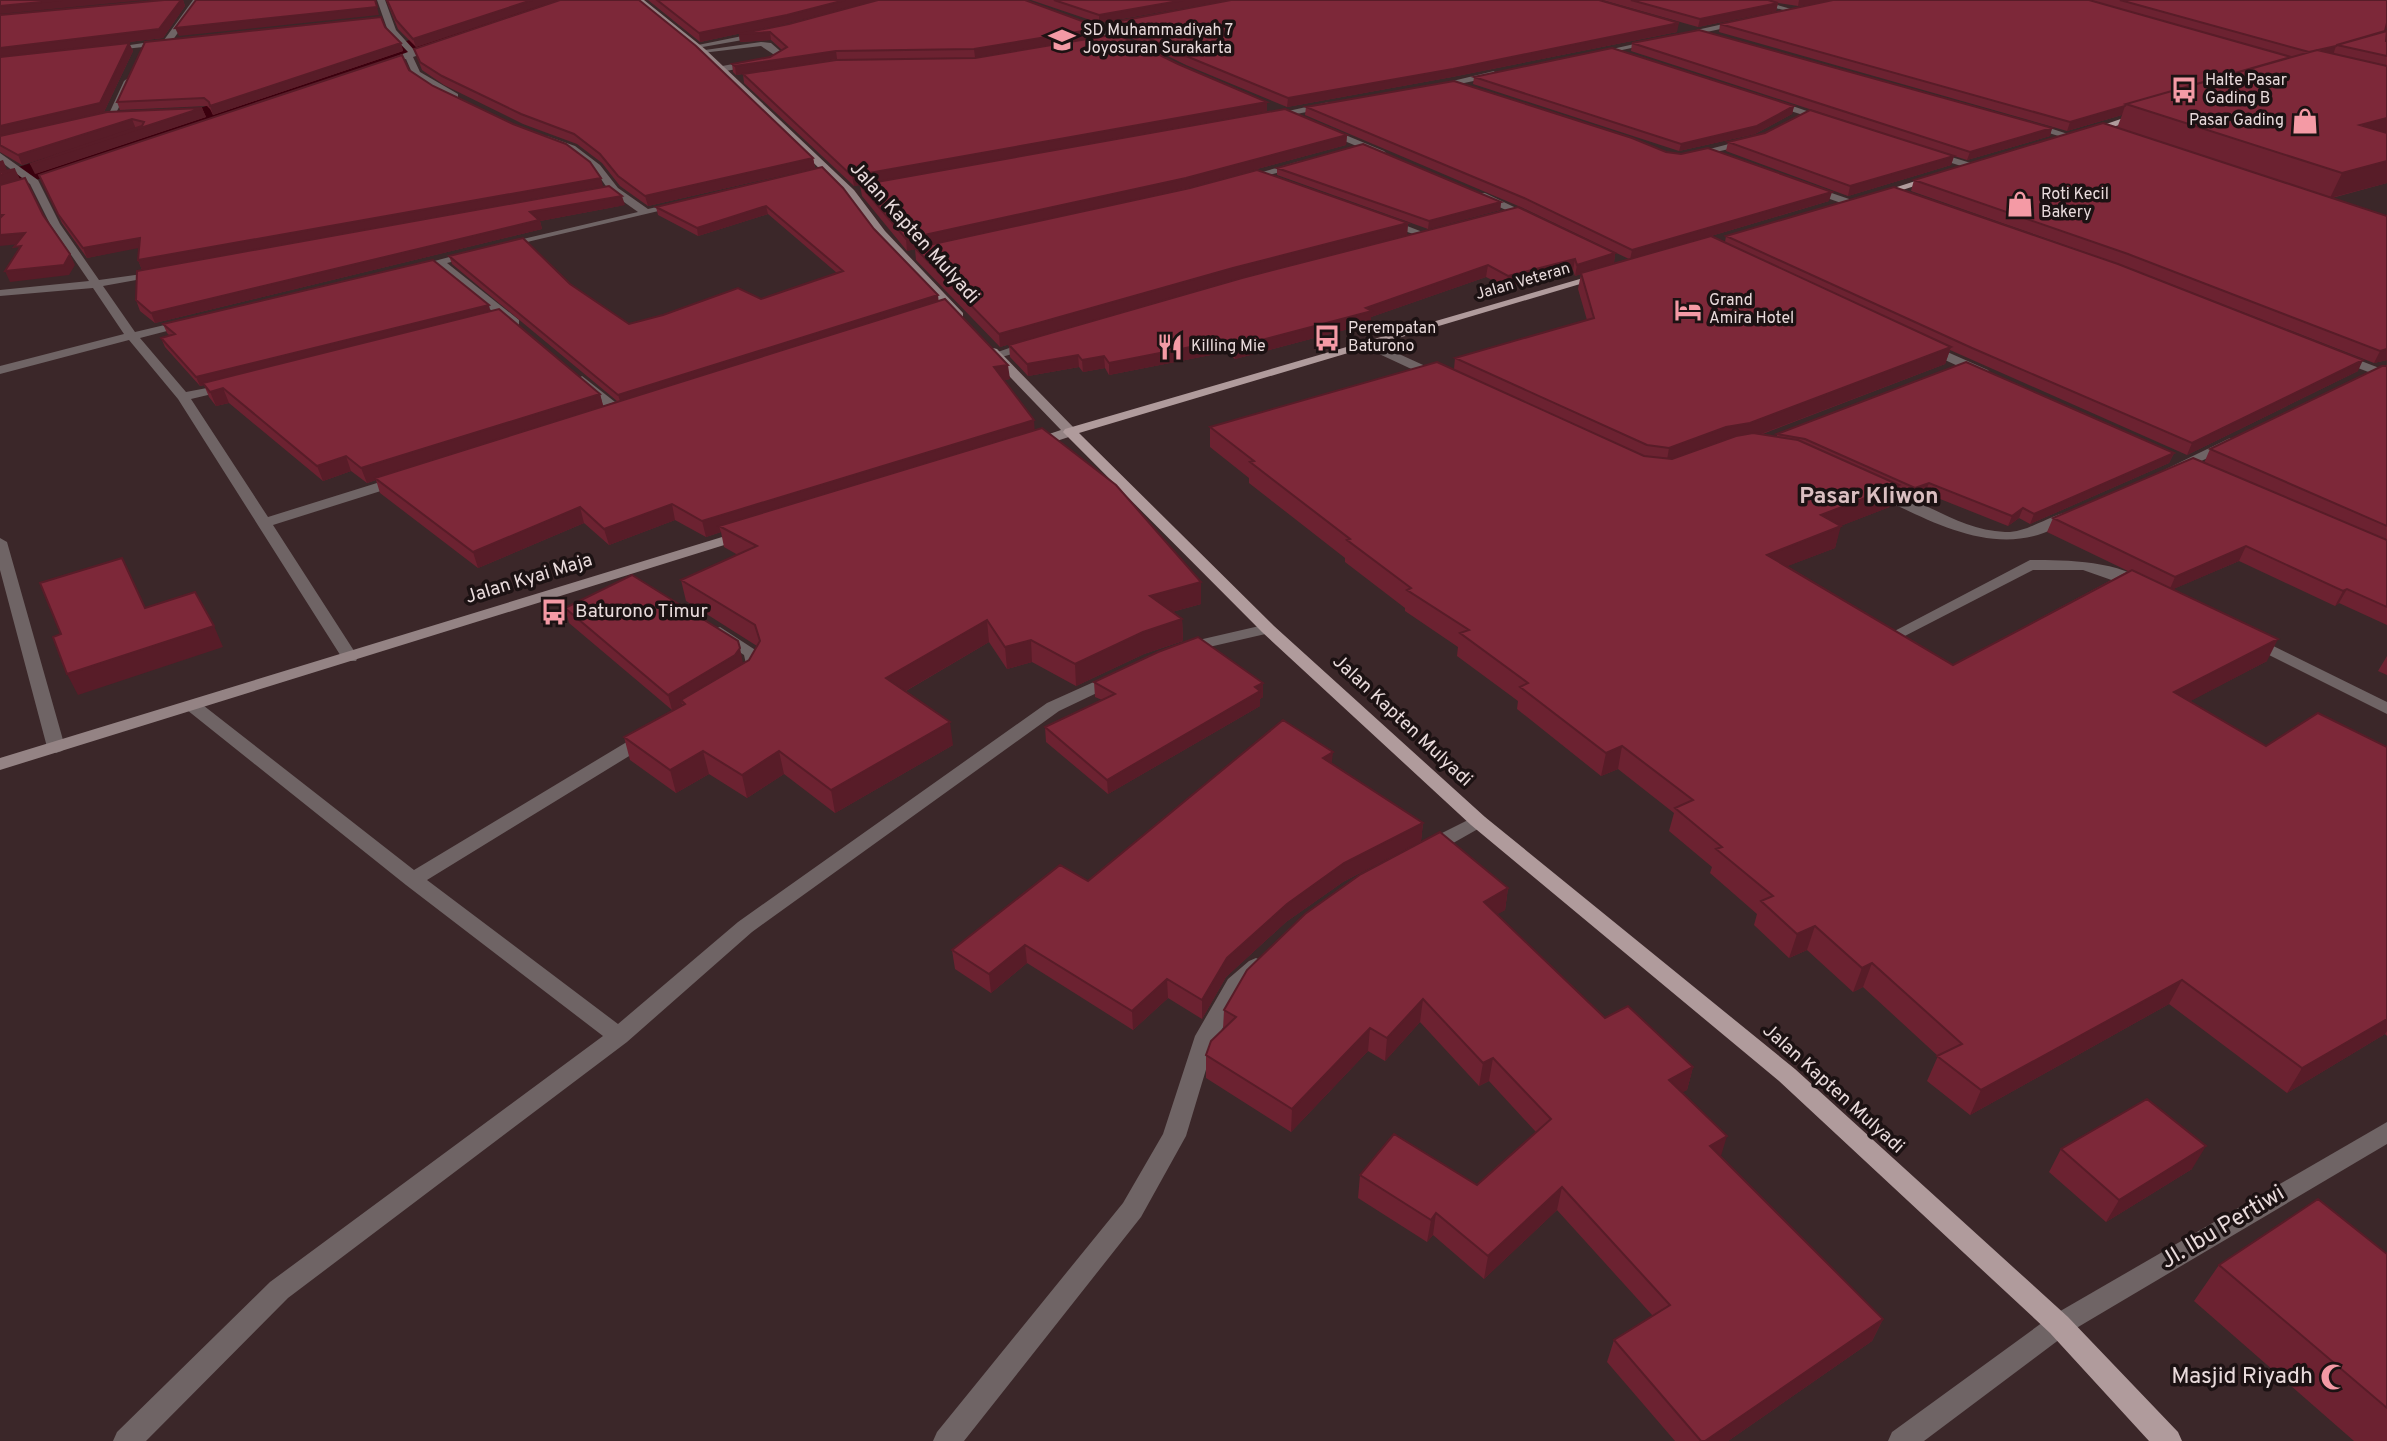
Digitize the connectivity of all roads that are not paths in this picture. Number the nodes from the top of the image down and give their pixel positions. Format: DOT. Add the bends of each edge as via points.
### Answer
graph roads {
  1 [pos="196,0"];
  2 [pos="381,0"];
  3 [pos="639,0"];
  4 [pos="1751,0"];
  5 [pos="183,1"];
  6 [pos="1806,9"];
  7 [pos="1794,11"];
  8 [pos="1770,16"];
  9 [pos="388,19"];
  10 [pos="375,20"];
  11 [pos="1074,20"];
  12 [pos="1746,21"];
  13 [pos="1672,24"];
  14 [pos="1112,26"];
  15 [pos="1098,28"];
  16 [pos="777,31"];
  17 [pos="1697,31"];
  18 [pos="1118,38"];
  19 [pos="1722,38"];
  20 [pos="1104,40"];
  21 [pos="181,41"];
  22 [pos="417,41"];
  23 [pos="167,42"];
  24 [pos="447,43"];
  25 [pos="142,46"];
  26 [pos="700,48"];
  27 [pos="1139,48"];
  28 [pos="393,49"];
  29 [pos="408,50"];
  30 [pos="1612,50"];
  31 [pos="91,51"];
  32 [pos="1586,56"];
  33 [pos="138,57"];
  34 [pos="1637,58"];
  35 [pos="134,68"];
  36 [pos="372,68"];
  37 [pos="720,69"];
  38 [pos="1506,72"];
  39 [pos="744,77"];
  40 [pos="731,79"];
  41 [pos="1453,83"];
  42 [pos="1428,87"];
  43 [pos="1479,91"];
  44 [pos="1760,98"];
  45 [pos="461,99"];
  46 [pos="1264,103"];
  47 [pos="1339,104"];
  48 [pos="2153,112"];
  49 [pos="1287,113"];
  50 [pos="1807,113"];
  51 [pos="138,115"];
  52 [pos="110,116"];
  53 [pos="1261,118"];
  54 [pos="99,119"];
  55 [pos="1300,119"];
  56 [pos="1796,119"];
  57 [pos="1832,121"];
  58 [pos="2021,122"];
  59 [pos="1313,124"];
  60 [pos="2101,128"];
  61 [pos="540,136"];
  62 [pos="2125,136"];
  63 [pos="2072,137"];
  64 [pos="1759,138"];
  65 [pos="2047,144"];
  66 [pos="1364,146"];
  67 [pos="1920,150"];
  68 [pos="1345,152"];
  69 [pos="0,156"];
  70 [pos="1388,156"];
  71 [pos="1733,160"];
  72 [pos="1310,162"];
  73 [pos="1983,163"];
  74 [pos="1971,166"];
  75 [pos="826,169"];
  76 [pos="1958,170"];
  77 [pos="812,173"];
  78 [pos="1944,174"];
  79 [pos="1257,175"];
  80 [pos="1234,181"];
  81 [pos="1282,184"];
  82 [pos="1798,184"];
  83 [pos="614,190"];
  84 [pos="863,190"];
  85 [pos="1891,190"];
  86 [pos="1472,191"];
  87 [pos="850,192"];
  88 [pos="601,193"];
  89 [pos="1916,199"];
  90 [pos="1861,200"];
  91 [pos="694,201"];
  92 [pos="1838,207"];
  93 [pos="1518,212"];
  94 [pos="646,213"];
  95 [pos="1369,215"];
  96 [pos="1493,219"];
  97 [pos="1540,222"];
  98 [pos="1441,233"];
  99 [pos="1428,236"];
  100 [pos="1402,243"];
  101 [pos="918,254"];
  102 [pos="904,257"];
  103 [pos="438,262"];
  104 [pos="178,270"];
  105 [pos="1620,271"];
  106 [pos="398,272"];
  107 [pos="97,284"];
  108 [pos="0,293"];
  109 [pos="197,319"];
  110 [pos="965,322"];
  111 [pos="526,332"];
  112 [pos="131,335"];
  113 [pos="1047,340"];
  114 [pos="1366,343"];
  115 [pos="1919,343"];
  116 [pos="992,351"];
  117 [pos="2329,352"];
  118 [pos="0,370"];
  119 [pos="2383,370"];
  120 [pos="577,375"];
  121 [pos="2000,380"];
  122 [pos="247,381"];
  123 [pos="2352,382"];
  124 [pos="1454,384"];
  125 [pos="183,397"];
  126 [pos="619,412"];
  127 [pos="1070,432"];
  128 [pos="2247,434"];
  129 [pos="1019,448"];
  130 [pos="2161,475"];
  131 [pos="410,477"];
  132 [pos="1859,482"];
  133 [pos="2085,508"];
  134 [pos="265,523"];
  135 [pos="757,530"];
  136 [pos="0,542"];
  137 [pos="624,571"];
  138 [pos="647,586"];
  139 [pos="2156,594"];
  140 [pos="705,623"];
  141 [pos="1268,629"];
  142 [pos="1893,636"];
  143 [pos="2242,636"];
  144 [pos="1162,656"];
  145 [pos="350,657"];
  146 [pos="1127,672"];
  147 [pos="734,683"];
  148 [pos="193,706"];
  149 [pos="2387,709"];
  150 [pos="663,727"];
  151 [pos="56,747"];
  152 [pos="0,764"];
  153 [pos="1478,821"];
  154 [pos="1409,859"];
  155 [pos="413,880"];
  156 [pos="1276,948"];
  157 [pos="619,1035"];
  158 [pos="2387,1132"];
  159 [pos="2059,1325"];
  160 [pos="127,1441"];
  161 [pos="947,1441"];
  162 [pos="1902,1441"];
  163 [pos="2168,1441"];
  1 -- 5 [label="street"];
  1 -- 23 [label="street"];
  2 -- 9 [label="street"];
  3 -- 26 [label="main road, Jalan Kapten Mulyadi"];
  4 -- 7 [label="street"];
  6 -- 7 [label="street"];
  7 -- 8 [label="street"];
  9 -- 10 [label="street"];
  9 -- 29 [label="street"];
  11 -- 15 [label="street"];
  12 -- 17 [label="street"];
  13 -- 17 [label="street"];
  14 -- 15 [label="street"];
  15 -- 18 [label="street"];
  16 -- 26 [label="street"];
  17 -- 19 [label="street"];
  17 -- 30 [label="street"];
  18 -- 20 [label="street"];
  18 -- 27 [label="street"];
  21 -- 23 [label="street"];
  22 -- 29 [label="street"];
  23 -- 25 [label="street"];
  24 -- 29 [label="street"];
  25 -- 31 [label="street"];
  25 -- 33 [label="street"];
  26 -- 37 [label="main road, Jalan Kapten Mulyadi"];
  26 -- 37 [label="street" via="761,44 782,56"];
  28 -- 29 [label="street"];
  29 -- 36 [label="street"];
  29 -- 45 [label="street" via="416,74"];
  30 -- 32 [label="street"];
  30 -- 34 [label="street"];
  35 -- 52 [label="street"];
  37 -- 40 [label="main road, Jalan Kapten Mulyadi"];
  38 -- 41 [label="street"];
  39 -- 40 [label="street"];
  40 -- 75 [label="main road, Jalan Kapten Mulyadi"];
  41 -- 42 [label="street"];
  41 -- 43 [label="street"];
  44 -- 50 [label="street"];
  46 -- 49 [label="street"];
  47 -- 49 [label="street"];
  48 -- 60 [label="main road"];
  49 -- 53 [label="street"];
  49 -- 55 [label="street"];
  50 -- 56 [label="street"];
  50 -- 57 [label="street"];
  51 -- 52 [label="street"];
  52 -- 54 [label="street"];
  58 -- 63 [label="street"];
  59 -- 66 [label="street"];
  60 -- 62 [label="street"];
  60 -- 63 [label="main road"];
  61 -- 83 [label="street" via="572,148 597,167"];
  63 -- 65 [label="main road"];
  64 -- 71 [label="street" via="1702,152"];
  66 -- 68 [label="street"];
  66 -- 70 [label="street"];
  67 -- 74 [label="street"];
  69 -- 107 [label="street" via="27,176"];
  72 -- 79 [label="street"];
  73 -- 74 [label="main road"];
  74 -- 76 [label="main road"];
  75 -- 77 [label="street"];
  75 -- 87 [label="main road, Jalan Kapten Mulyadi"];
  78 -- 85 [label="main road"];
  79 -- 80 [label="street"];
  79 -- 81 [label="street"];
  82 -- 90 [label="street"];
  83 -- 88 [label="street"];
  83 -- 94 [label="street"];
  84 -- 87 [label="street"];
  85 -- 89 [label="street"];
  85 -- 90 [label="main road"];
  86 -- 93 [label="street"];
  87 -- 102 [label="main road, Jalan Kapten Mulyadi"];
  90 -- 92 [label="main road"];
  91 -- 94 [label="street"];
  93 -- 96 [label="street"];
  93 -- 97 [label="street"];
  94 -- 103 [label="street"];
  95 -- 99 [label="street"];
  98 -- 99 [label="street"];
  99 -- 100 [label="street"];
  101 -- 102 [label="street"];
  102 -- 110 [label="main road, Jalan Kapten Mulyadi" via="942,308"];
  103 -- 106 [label="street"];
  103 -- 111 [label="street" via="500,318"];
  104 -- 107 [label="street"];
  105 -- 114 [label="main road, Jalan Veteran"];
  107 -- 108 [label="street"];
  107 -- 112 [label="street"];
  109 -- 112 [label="street"];
  112 -- 118 [label="street"];
  112 -- 125 [label="street"];
  113 -- 116 [label="street"];
  114 -- 124 [label="street"];
  114 -- 127 [label="main road, Jalan Veteran"];
  115 -- 121 [label="street" via="1957,366"];
  116 -- 127 [label="main road, Jalan Kapten Mulyadi"];
  117 -- 119 [label="street"];
  119 -- 123 [label="street"];
  120 -- 126 [label="street"];
  122 -- 125 [label="street"];
  125 -- 134 [label="street"];
  127 -- 129 [label="main road"];
  127 -- 141 [label="main road, Jalan Kapten Mulyadi"];
  128 -- 130 [label="street"];
  131 -- 134 [label="street"];
  132 -- 133 [label="street" via="1947,522 1984,533 2022,536"];
  134 -- 145 [label="street"];
  135 -- 137 [label="main road, Jalan Kyai Maja"];
  136 -- 151 [label="street"];
  137 -- 138 [label="street"];
  137 -- 145 [label="main road, Jalan Kyai Maja"];
  139 -- 142 [label="street" via="2084,565 2029,565"];
  140 -- 147 [label="street" via="752,653 754,664"];
  141 -- 144 [label="street"];
  141 -- 153 [label="main road, Jalan Kapten Mulyadi"];
  143 -- 149 [label="street"];
  145 -- 148 [label="main road, Jalan Kyai Maja"];
  146 -- 157 [label="street" via="1053,707 756,919"];
  148 -- 151 [label="main road, Jalan Kyai Maja"];
  148 -- 155 [label="street"];
  150 -- 155 [label="street"];
  151 -- 152 [label="main road, Jalan Kyai Maja"];
  153 -- 154 [label="street"];
  153 -- 159 [label="main road, Jalan Kapten Mulyadi" via="1787,1075"];
  155 -- 157 [label="street"];
  156 -- 161 [label="street" via="1236,985 1203,1042 1174,1136 1132,1210"];
  157 -- 160 [label="street" via="279,1290"];
  158 -- 159 [label="street, Jl. Ibu Pertiwi"];
  159 -- 162 [label="street, Jl. Ibu Pertiwi"];
  159 -- 163 [label="main road, Jalan Kapten Mulyadi"];
}
